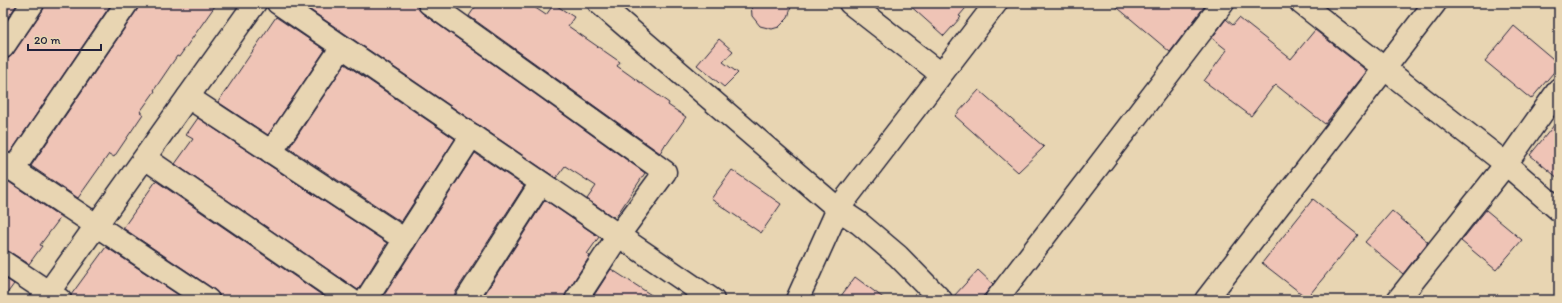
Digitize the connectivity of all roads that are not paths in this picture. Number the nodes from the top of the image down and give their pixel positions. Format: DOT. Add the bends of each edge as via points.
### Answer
graph roads {
  1 [pos="33,3"];
  2 [pos="127,3"];
  3 [pos="255,3"];
  4 [pos="278,3"];
  5 [pos="429,3"];
  6 [pos="600,3"];
  7 [pos="850,3"];
  8 [pos="996,3"];
  9 [pos="1223,3"];
  10 [pos="1301,3"];
  11 [pos="1435,3"];
  12 [pos="3,46"];
  13 [pos="342,47"];
  14 [pos="1384,69"];
  15 [pos="942,74"];
  16 [pos="1559,89"];
  17 [pos="188,97"];
  18 [pos="472,135"];
  19 [pos="272,152"];
  20 [pos="144,158"];
  21 [pos="1506,164"];
  22 [pos="8,167"];
  23 [pos="541,183"];
  24 [pos="838,209"];
  25 [pos="1559,210"];
  26 [pos="97,225"];
  27 [pos="618,236"];
  28 [pos="405,240"];
  29 [pos="3,262"];
  30 [pos="51,297"];
  31 [pos="208,300"];
  32 [pos="351,300"];
  33 [pos="366,300"];
  34 [pos="466,300"];
  35 [pos="576,300"];
  36 [pos="713,300"];
  37 [pos="797,300"];
  38 [pos="941,300"];
  39 [pos="996,300"];
  40 [pos="1206,300"];
  41 [pos="1398,300"];
  1 -- 12 [label="street"];
  2 -- 22 [label="street"];
  3 -- 17 [label="street"];
  4 -- 13 [label="street"];
  5 -- 27 [label="street" via="665,172"];
  6 -- 24 [label="street"];
  7 -- 15 [label="street"];
  8 -- 15 [label="street"];
  9 -- 39 [label="street"];
  10 -- 14 [label="street"];
  11 -- 14 [label="street"];
  13 -- 18 [label="street"];
  13 -- 19 [label="street"];
  14 -- 21 [label="street"];
  14 -- 40 [label="street"];
  15 -- 24 [label="street"];
  16 -- 21 [label="street"];
  17 -- 19 [label="street"];
  17 -- 20 [label="street"];
  18 -- 23 [label="street"];
  18 -- 28 [label="street"];
  19 -- 28 [label="street"];
  20 -- 26 [label="street"];
  20 -- 32 [label="street"];
  21 -- 25 [label="street"];
  21 -- 41 [label="street"];
  22 -- 26 [label="street"];
  23 -- 27 [label="street"];
  23 -- 34 [label="street"];
  24 -- 37 [label="street"];
  24 -- 38 [label="street" via="898,256"];
  26 -- 30 [label="street"];
  26 -- 31 [label="street"];
  27 -- 35 [label="street"];
  27 -- 36 [label="street"];
  28 -- 33 [label="street"];
  29 -- 30 [label="street"];
}
